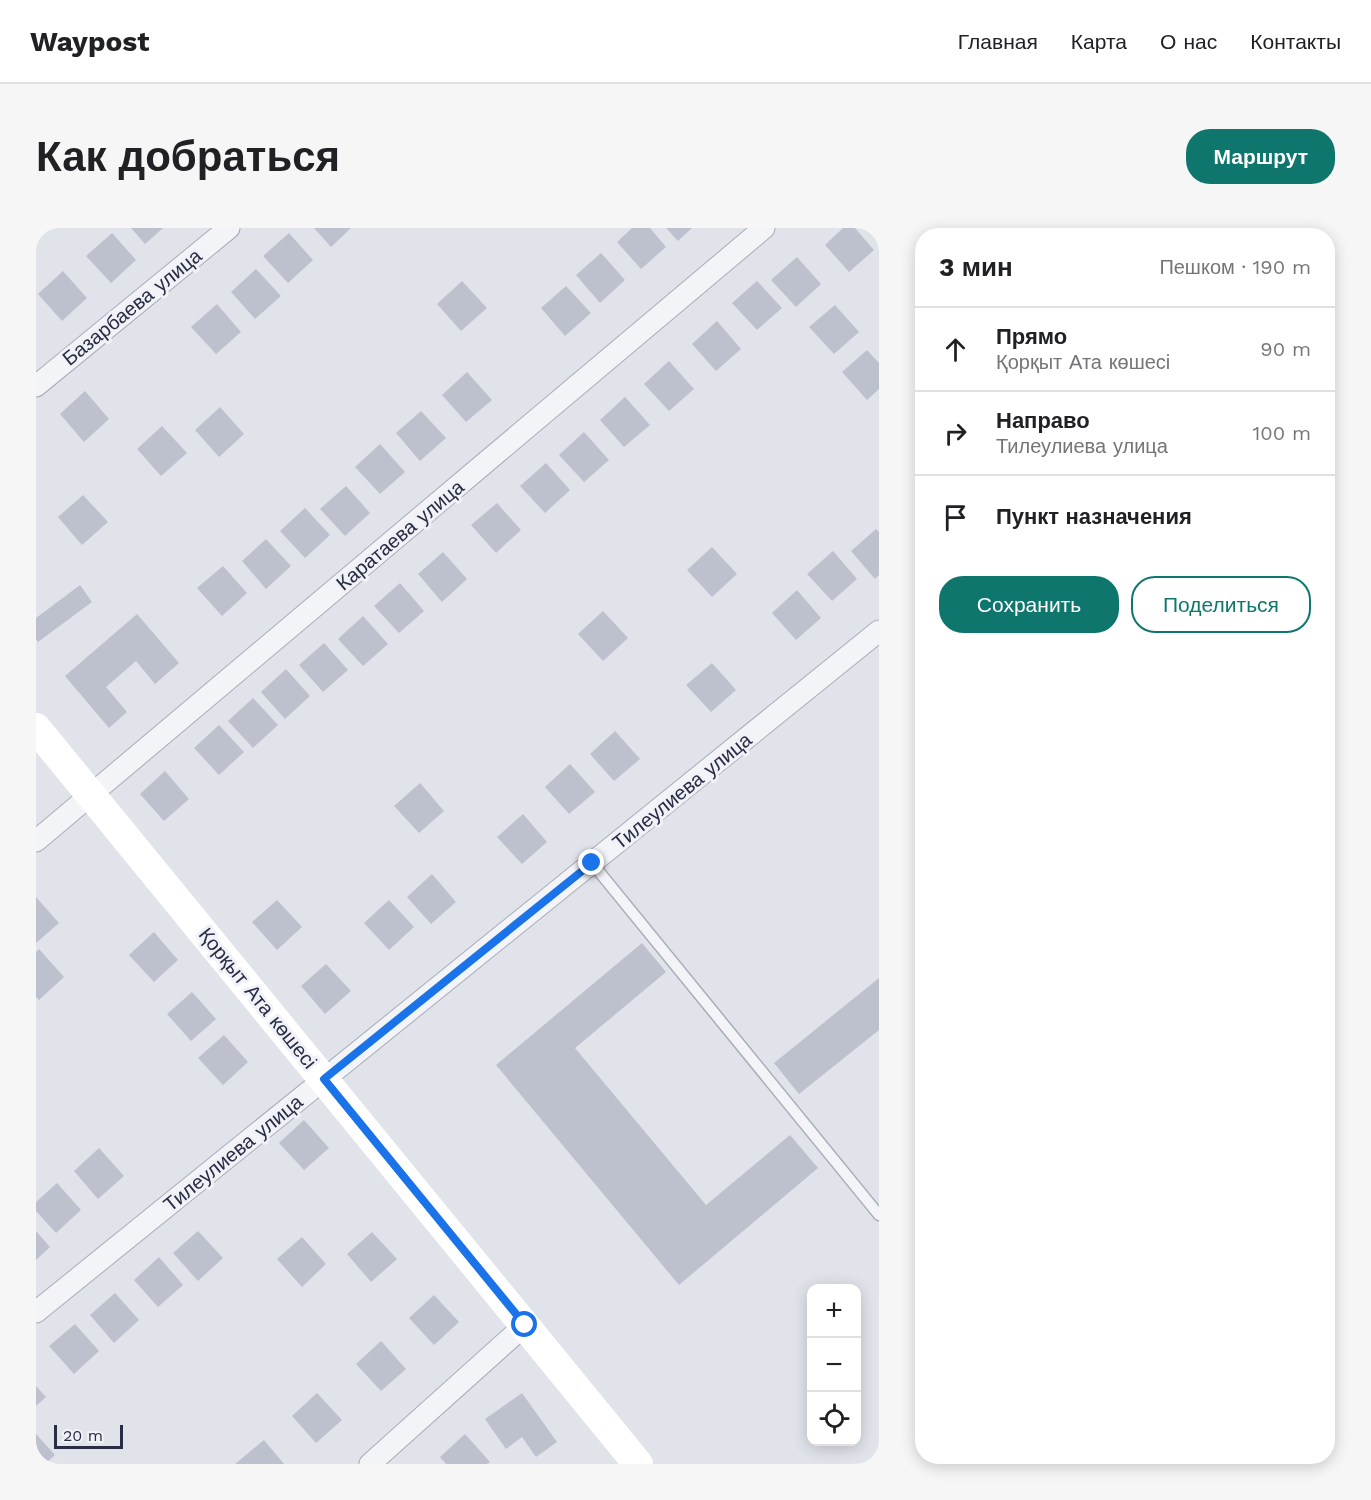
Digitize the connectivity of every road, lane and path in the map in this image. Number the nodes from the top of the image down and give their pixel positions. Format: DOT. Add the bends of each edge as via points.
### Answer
graph roads {
  1 [pos="229,228"];
  2 [pos="764,228"];
  3 [pos="36,386"];
  4 [pos="879,632"];
  5 [pos="36,728"];
  6 [pos="91,795"];
  7 [pos="36,841"];
  8 [pos="592,863"];
  9 [pos="324,1079"];
  10 [pos="879,1215"];
  11 [pos="36,1312"];
  12 [pos="525,1325"];
  13 [pos="370,1464"];
  14 [pos="638,1464"];
  1 -- 3 [label="street, Базарбаева улица"];
  2 -- 6 [label="street, Каратаева улица"];
  4 -- 8 [label="street, Тилеулиева улица"];
  5 -- 6 [label="main road, Қорқыт Ата көшесі"];
  6 -- 7 [label="street, Каратаева улица"];
  6 -- 9 [label="main road, Қорқыт Ата көшесі"];
  8 -- 9 [label="street, Тилеулиева улица"];
  8 -- 10 [label="lane"];
  9 -- 11 [label="street, Тилеулиева улица"];
  9 -- 12 [label="main road, Қорқыт Ата көшесі"];
  12 -- 13 [label="street"];
  12 -- 14 [label="main road, Қорқыт Ата көшесі"];
}
